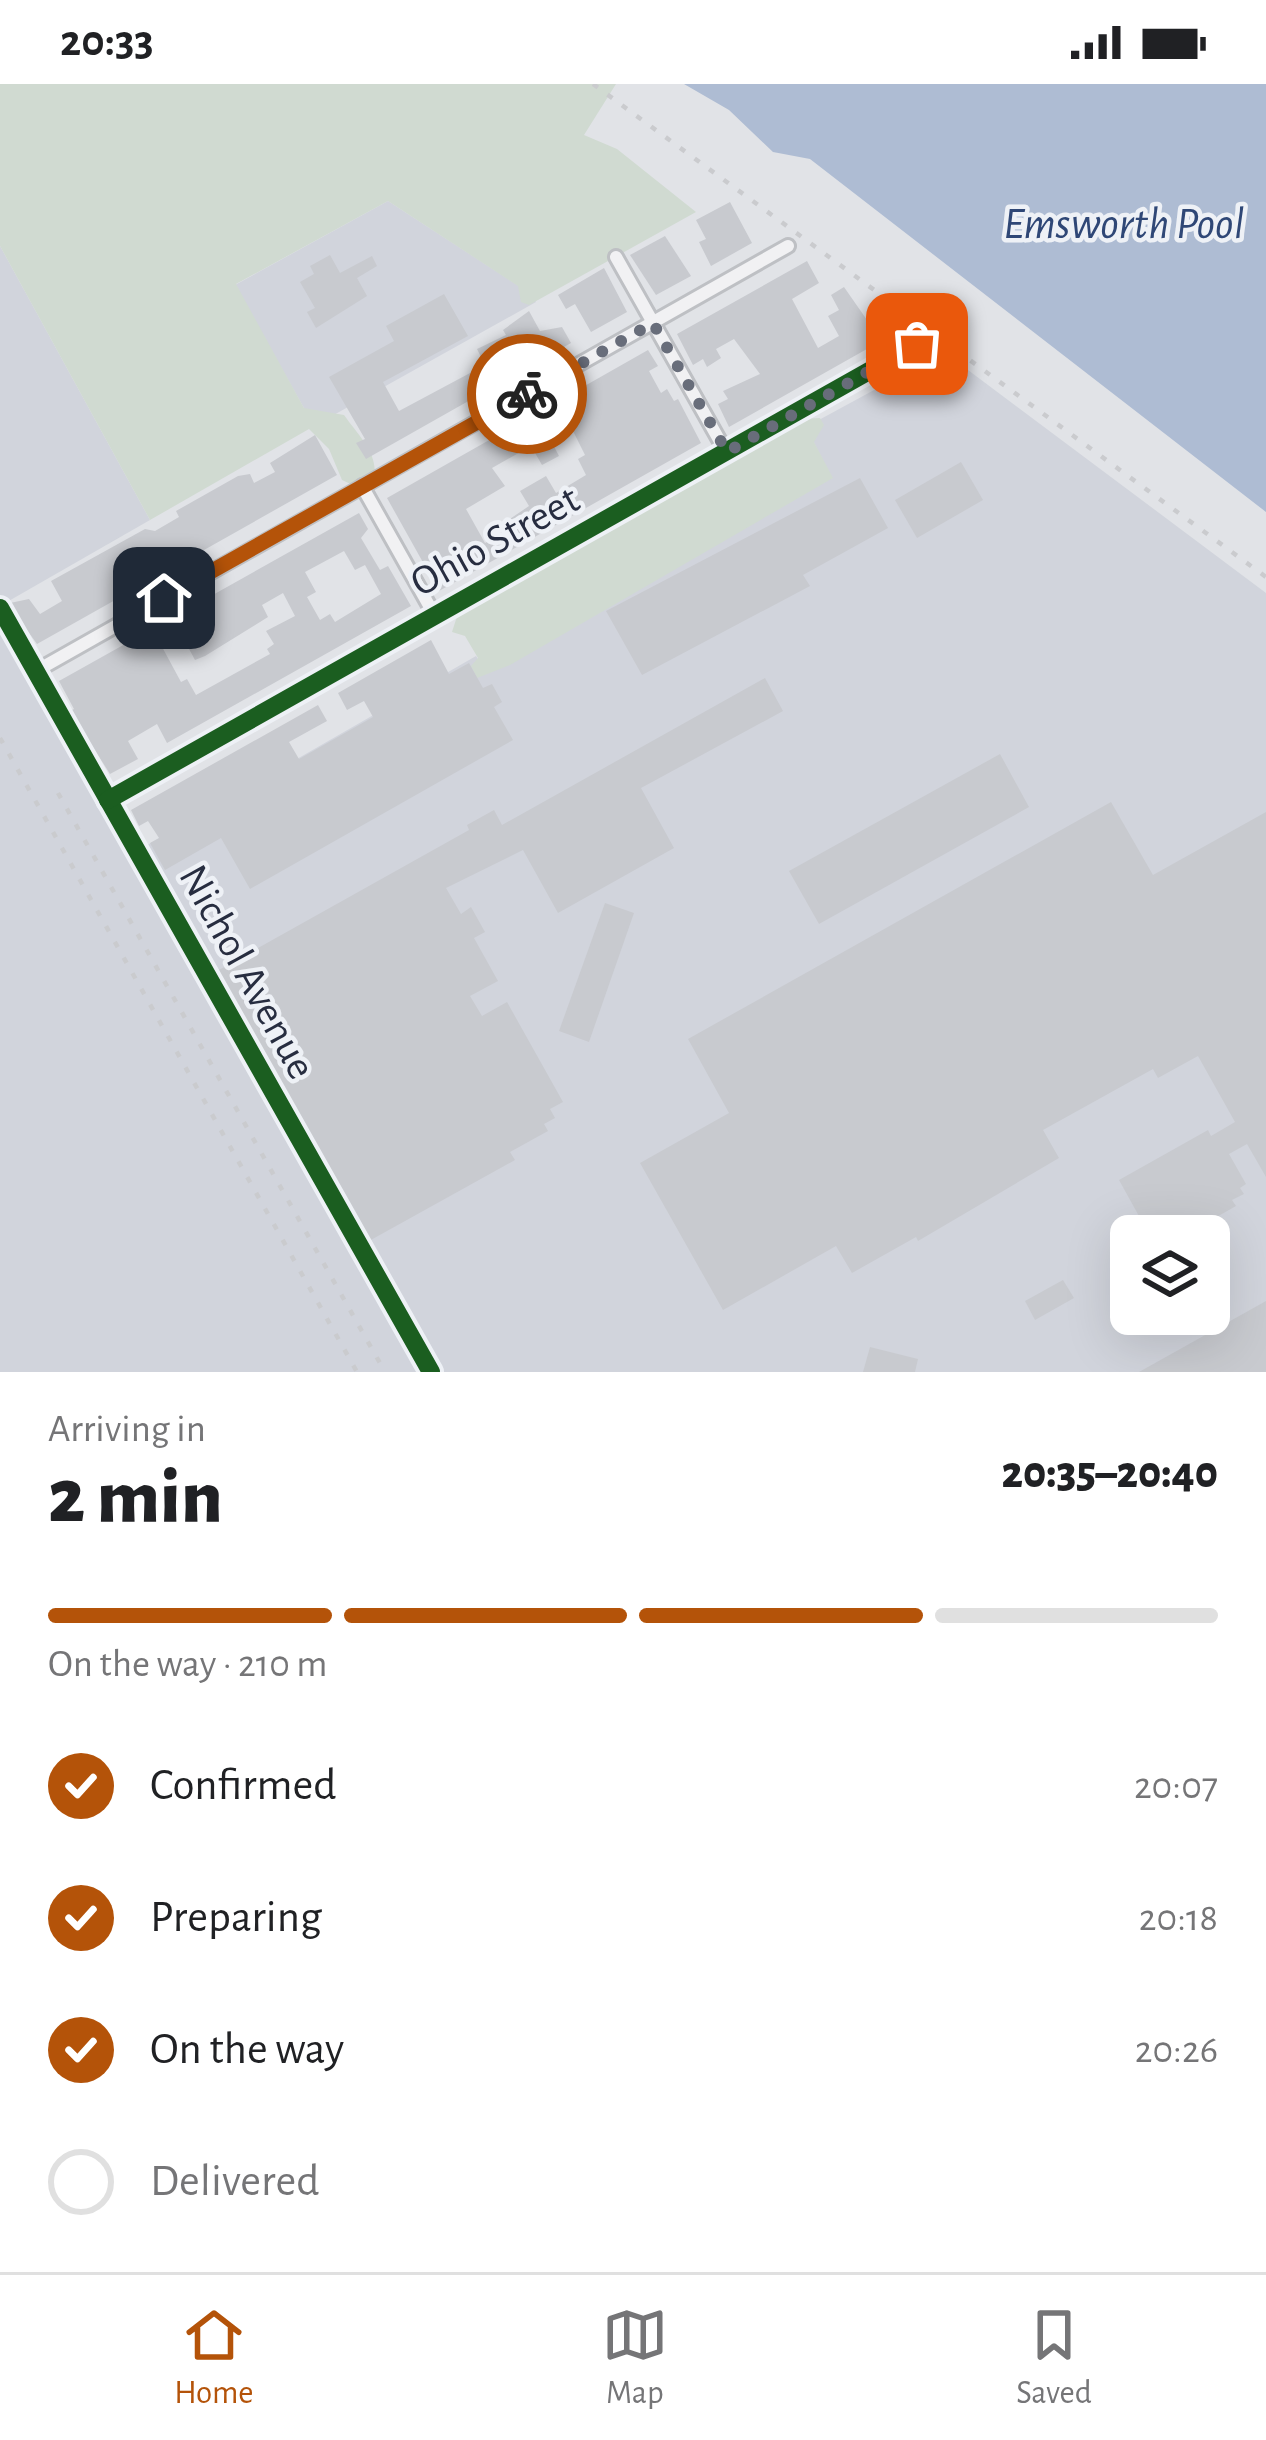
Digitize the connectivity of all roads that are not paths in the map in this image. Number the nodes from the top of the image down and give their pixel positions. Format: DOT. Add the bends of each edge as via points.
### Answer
graph roads {
  1 [pos="788,246"];
  2 [pos="616,257"];
  3 [pos="653,323"];
  4 [pos="917,344"];
  5 [pos="727,452"];
  6 [pos="362,486"];
  7 [pos="0,608"];
  8 [pos="435,616"];
  9 [pos="36,671"];
  10 [pos="108,800"];
  11 [pos="430,1372"];
  1 -- 3 [label="street"];
  2 -- 3 [label="street"];
  3 -- 5 [label="street"];
  3 -- 6 [label="street"];
  4 -- 5 [label="street, Ohio Street"];
  5 -- 8 [label="street, Ohio Street"];
  6 -- 8 [label="street"];
  6 -- 9 [label="street"];
  7 -- 9 [label="street, Nichol Avenue"];
  8 -- 10 [label="street, Ohio Street"];
  9 -- 10 [label="street, Nichol Avenue"];
  10 -- 11 [label="street, Nichol Avenue"];
}
